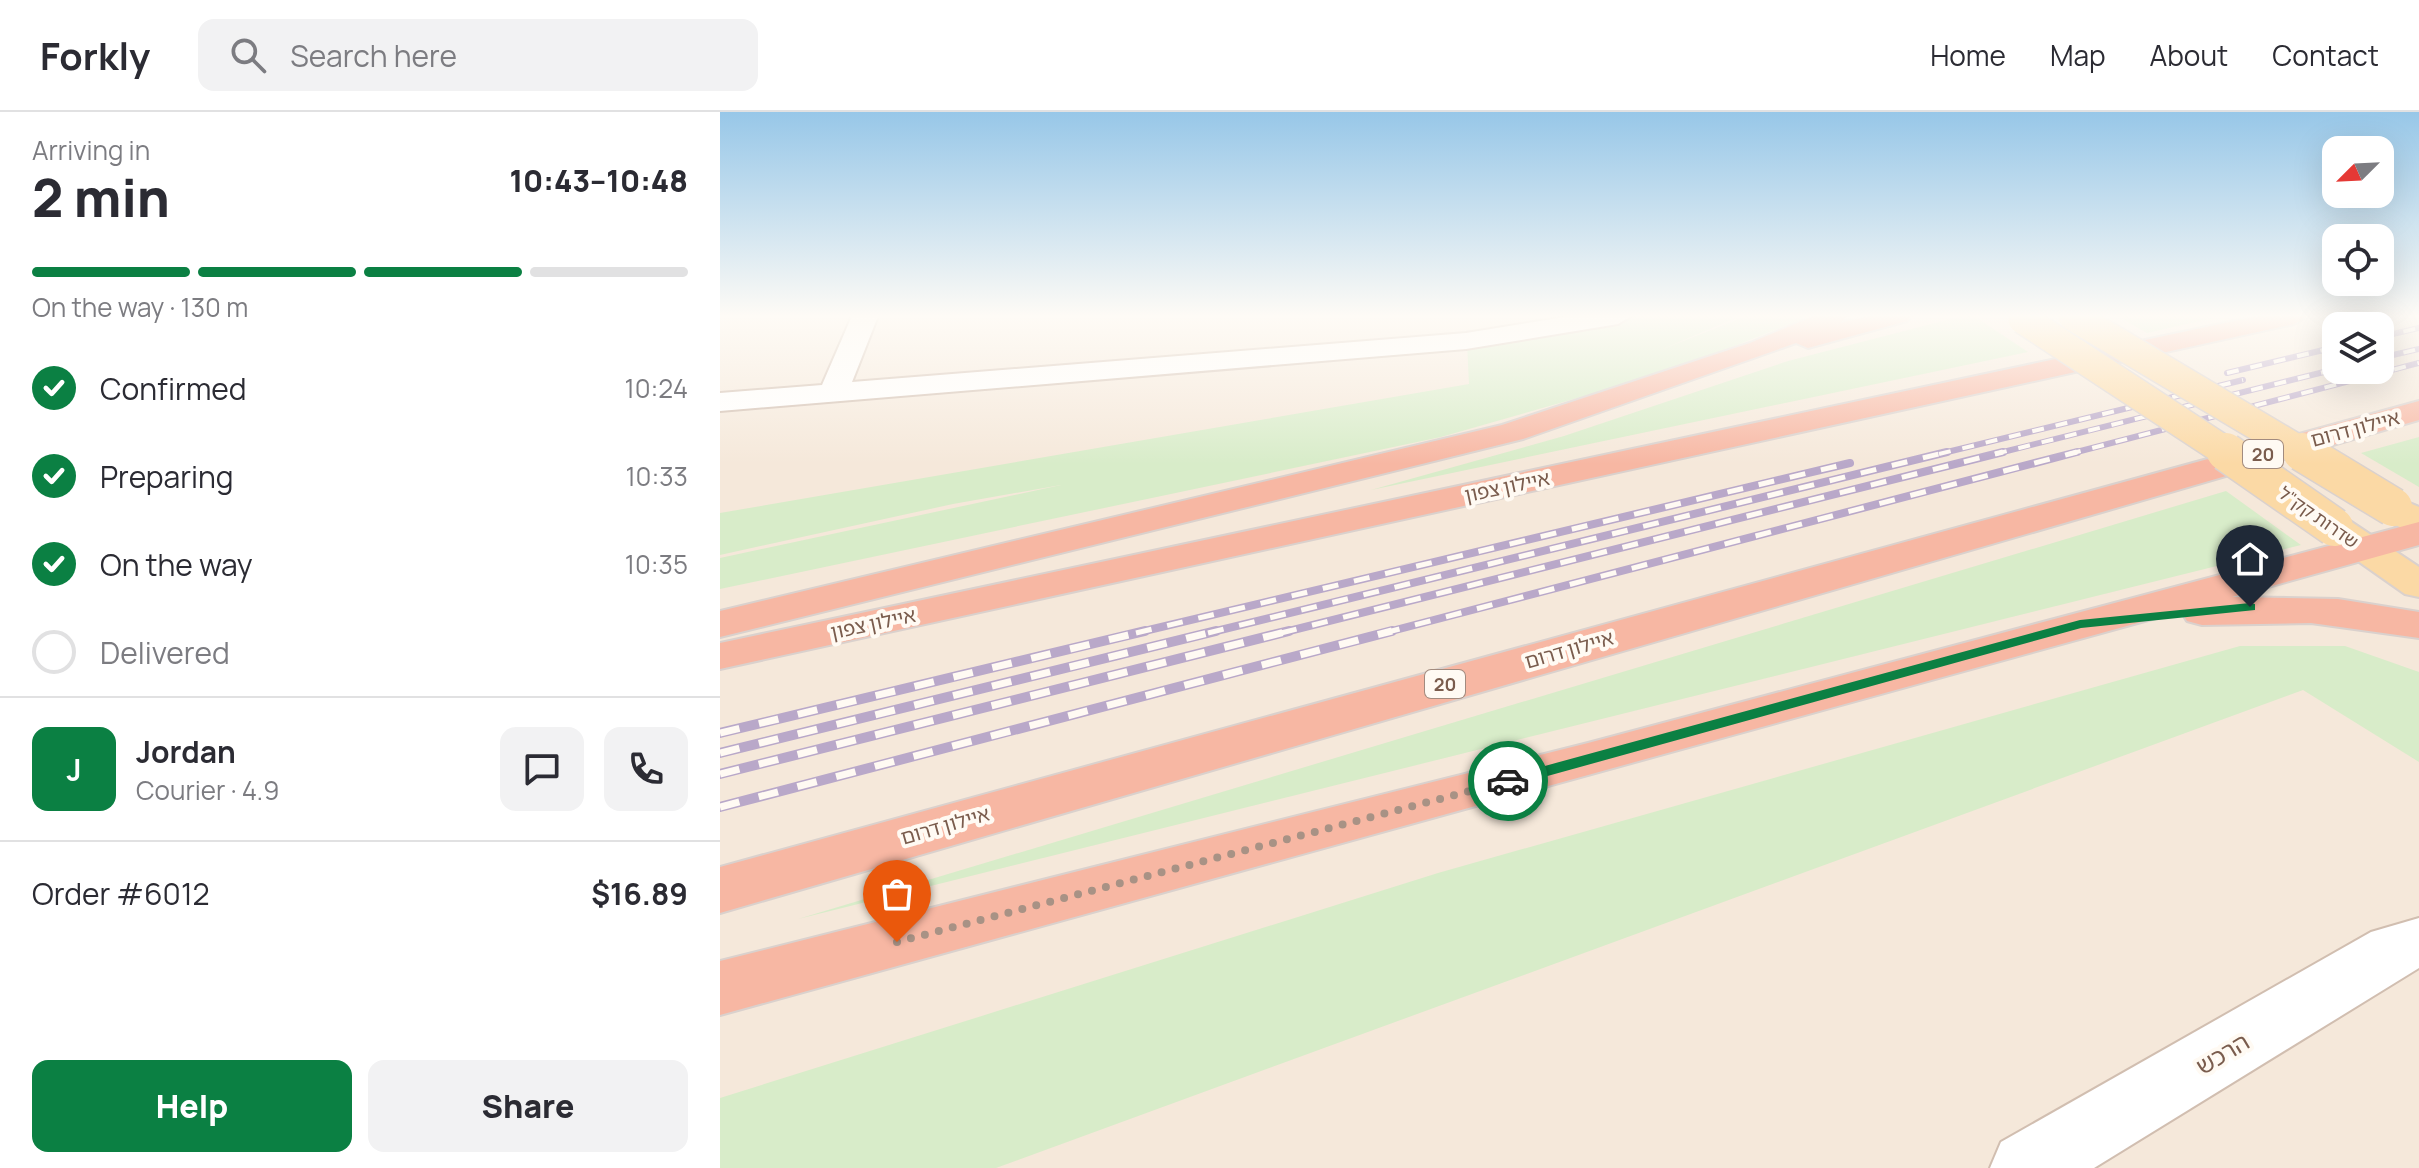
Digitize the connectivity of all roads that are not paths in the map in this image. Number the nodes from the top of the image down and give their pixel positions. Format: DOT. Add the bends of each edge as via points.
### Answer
graph roads {
  1 [pos="845,365"];
  2 [pos="1159,365"];
  3 [pos="1713,365"];
  4 [pos="2066,365"];
  5 [pos="2095,365"];
  6 [pos="2154,365"];
  7 [pos="834,391"];
  8 [pos="720,402"];
  9 [pos="2419,410"];
  10 [pos="2410,521"];
  11 [pos="2349,538"];
  12 [pos="2419,585"];
  13 [pos="720,624"];
  14 [pos="2080,624"];
  15 [pos="2419,625"];
  16 [pos="720,656"];
  17 [pos="720,890"];
  18 [pos="2419,943"];
  19 [pos="720,988"];
  20 [pos="2057,1161"];
  1 -- 7 [label="street"];
  2 -- 7 [label="street"];
  3 -- 13 [label="highway" via="1512,432"];
  4 -- 16 [label="highway, איילון צפון"];
  5 -- 11 [label="main road, שדרות קק\"ל, bridge"];
  6 -- 10 [label="main road, bridge"];
  7 -- 8 [label="street"];
  9 -- 17 [label="highway, איילון דרום / 20"];
  10 -- 11 [label="highway"];
  11 -- 12 [label="main road, שדרות קק\"ל"];
  11 -- 14 [label="highway"];
  14 -- 15 [label="highway" via="2250,607 2332,609"];
  14 -- 19 [label="highway" via="1588,760"];
  18 -- 20 [label="street, הרכש" via="2393,950"];
}
